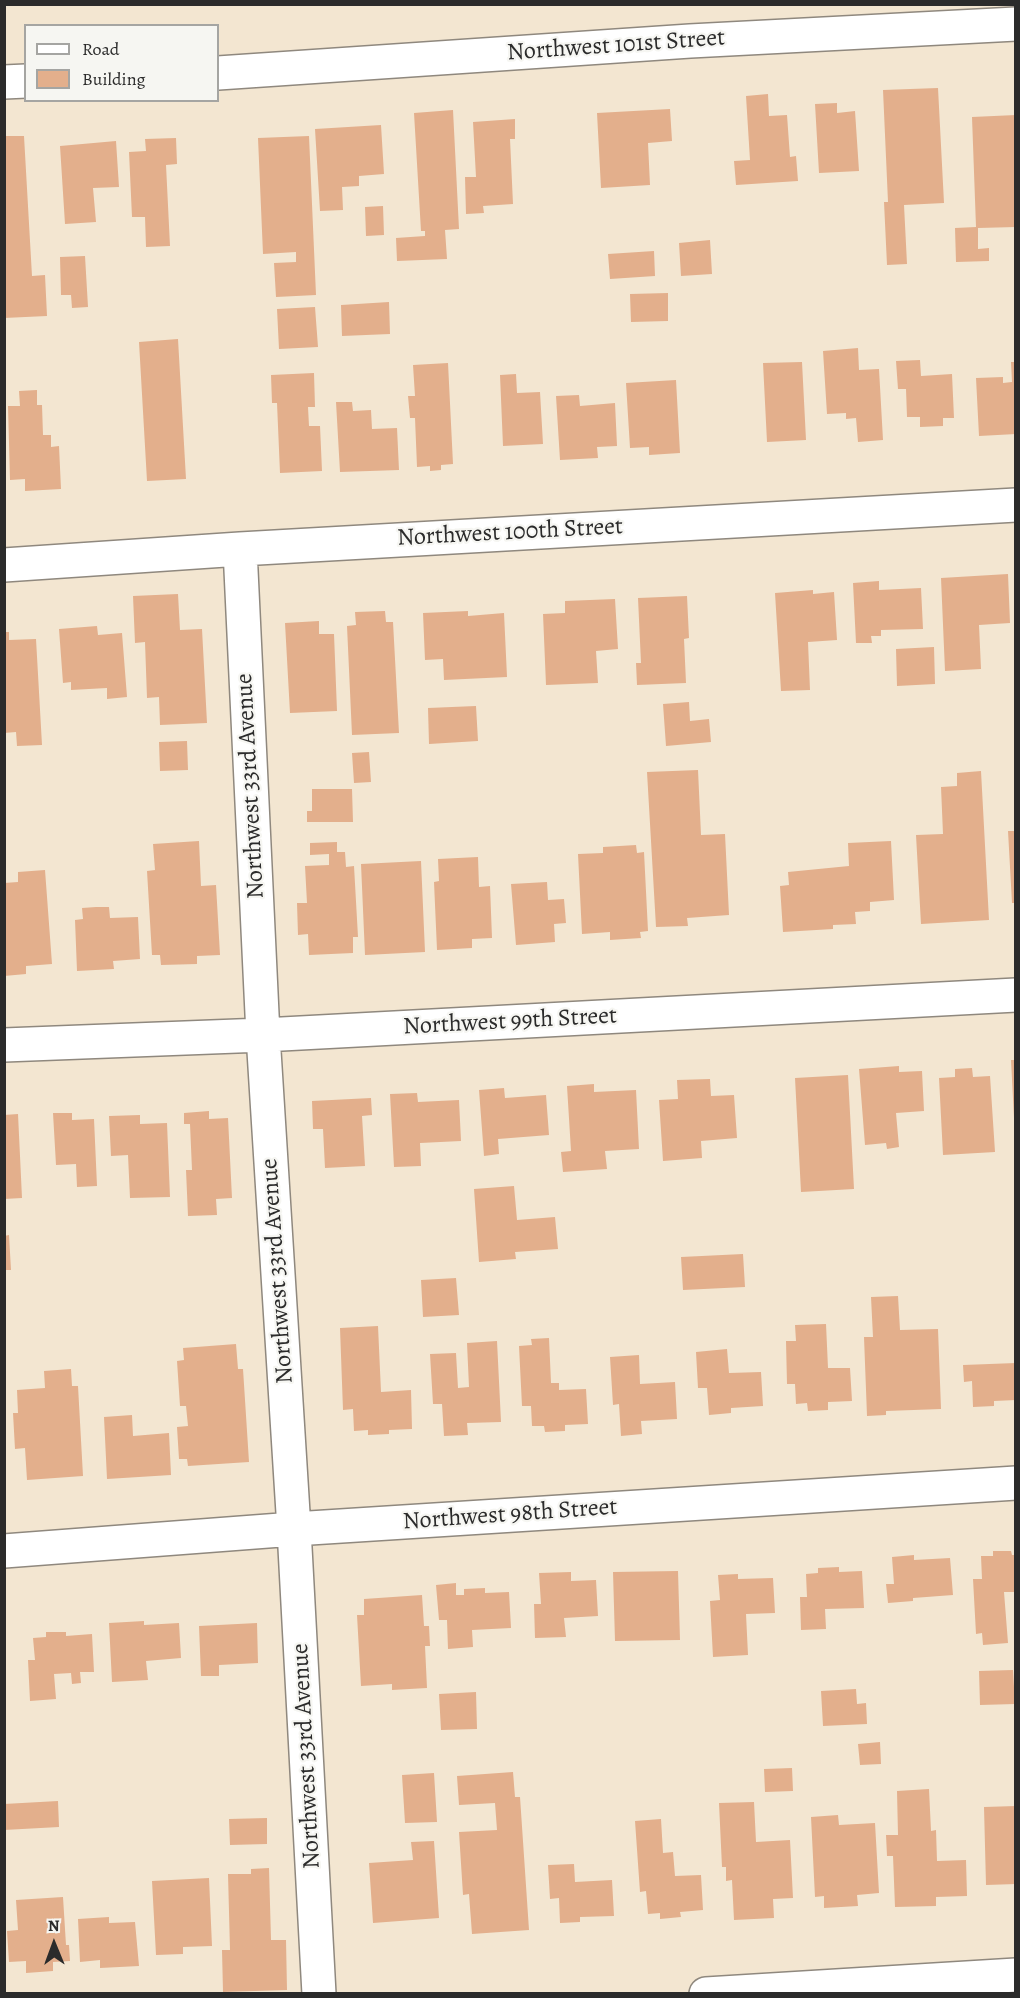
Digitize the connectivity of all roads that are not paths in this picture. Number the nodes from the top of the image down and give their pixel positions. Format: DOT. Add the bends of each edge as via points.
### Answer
graph roads {
  1 [pos="1016,24"];
  2 [pos="219,73"];
  3 [pos="24,81"];
  4 [pos="4,82"];
  5 [pos="1016,505"];
  6 [pos="240,549"];
  7 [pos="4,565"];
  8 [pos="1016,995"];
  9 [pos="263,1035"];
  10 [pos="4,1045"];
  11 [pos="1016,1483"];
  12 [pos="294,1529"];
  13 [pos="4,1551"];
  14 [pos="1016,1975"];
  15 [pos="319,1994"];
  16 [pos="706,1994"];
  1 -- 2 [label="street, Northwest 101st Street" via="690,41"];
  3 -- 4 [label="street"];
  5 -- 6 [label="street, Northwest 100th Street"];
  6 -- 7 [label="street, Northwest 100th Street"];
  6 -- 9 [label="street, Northwest 33rd Avenue"];
  8 -- 9 [label="street, Northwest 99th Street"];
  9 -- 10 [label="street, Northwest 99th Street"];
  9 -- 12 [label="street, Northwest 33rd Avenue"];
  11 -- 12 [label="street, Northwest 98th Street"];
  12 -- 13 [label="street, Northwest 98th Street"];
  12 -- 15 [label="street, Northwest 33rd Avenue"];
  14 -- 16 [label="street"];
}
